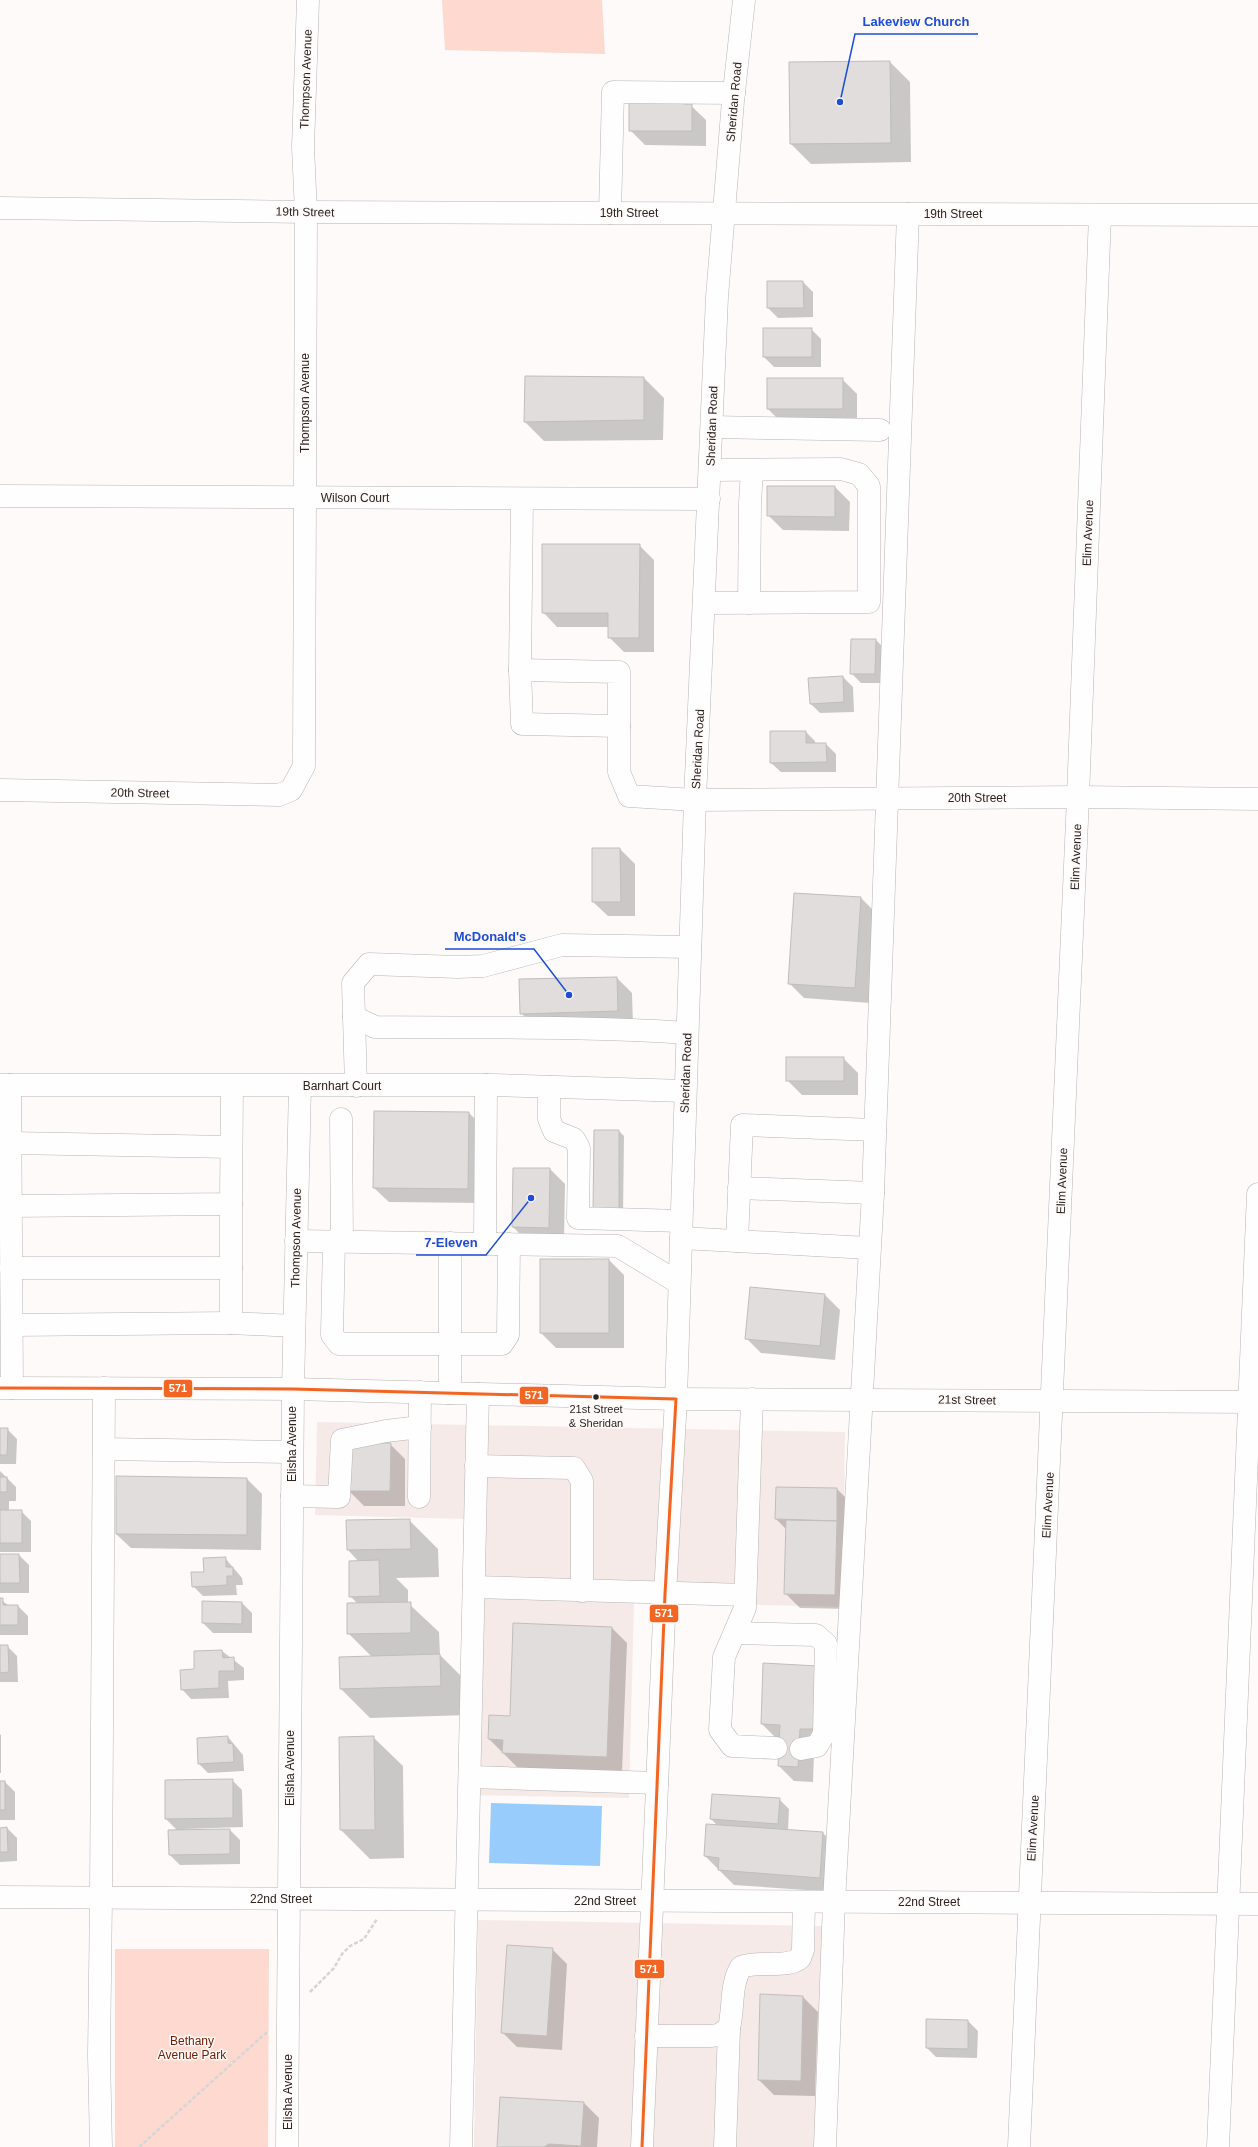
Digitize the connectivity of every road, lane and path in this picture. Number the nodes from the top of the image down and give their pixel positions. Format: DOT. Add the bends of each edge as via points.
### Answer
graph roads {
  1 [pos="308,0"];
  2 [pos="744,0"];
  3 [pos="734,93"];
  4 [pos="0,208"];
  5 [pos="306,212"];
  6 [pos="610,213"];
  7 [pos="724,214"];
  8 [pos="908,214"];
  9 [pos="1100,215"];
  10 [pos="1258,215"];
  11 [pos="712,426"];
  12 [pos="880,430"];
  13 [pos="711,470"];
  14 [pos="752,470"];
  15 [pos="0,496"];
  16 [pos="304,498"];
  17 [pos="522,499"];
  18 [pos="709,499"];
  19 [pos="704,603"];
  20 [pos="749,603"];
  21 [pos="520,670"];
  22 [pos="619,726"];
  23 [pos="0,790"];
  24 [pos="280,795"];
  25 [pos="1078,797"];
  26 [pos="887,799"];
  27 [pos="1258,799"];
  28 [pos="695,800"];
  29 [pos="690,947"];
  30 [pos="354,1017"];
  31 [pos="687,1033"];
  32 [pos="5,1085"];
  33 [pos="486,1085"];
  34 [pos="232,1086"];
  35 [pos="300,1086"];
  36 [pos="356,1086"];
  37 [pos="549,1087"];
  38 [pos="685,1091"];
  39 [pos="341,1119"];
  40 [pos="875,1130"];
  41 [pos="11,1143"];
  42 [pos="231,1147"];
  43 [pos="739,1188"];
  44 [pos="873,1193"];
  45 [pos="1258,1194"];
  46 [pos="231,1204"];
  47 [pos="11,1206"];
  48 [pos="681,1230"];
  49 [pos="296,1241"];
  50 [pos="737,1241"];
  51 [pos="338,1242"];
  52 [pos="450,1243"];
  53 [pos="485,1244"];
  54 [pos="509,1244"];
  55 [pos="868,1248"];
  56 [pos="11,1268"];
  57 [pos="231,1268"];
  58 [pos="679,1283"];
  59 [pos="231,1323"];
  60 [pos="12,1325"];
  61 [pos="294,1326"];
  62 [pos="450,1344"];
  63 [pos="6,1388"];
  64 [pos="104,1388"];
  65 [pos="293,1389"];
  66 [pos="420,1392"];
  67 [pos="450,1393"];
  68 [pos="478,1394"];
  69 [pos="676,1399"];
  70 [pos="752,1399"];
  71 [pos="860,1399"];
  72 [pos="1052,1401"];
  73 [pos="1254,1402"];
  74 [pos="420,1427"];
  75 [pos="104,1449"];
  76 [pos="292,1452"];
  77 [pos="476,1466"];
  78 [pos="292,1496"];
  79 [pos="418,1497"];
  80 [pos="474,1587"];
  81 [pos="582,1591"];
  82 [pos="665,1594"];
  83 [pos="745,1595"];
  84 [pos="736,1633"];
  85 [pos="776,1748"];
  86 [pos="801,1748"];
  87 [pos="470,1777"];
  88 [pos="657,1783"];
  89 [pos="0,1897"];
  90 [pos="101,1898"];
  91 [pos="289,1899"];
  92 [pos="467,1900"];
  93 [pos="652,1902"];
  94 [pos="804,1902"];
  95 [pos="834,1902"];
  96 [pos="1030,1903"];
  97 [pos="1229,1904"];
  98 [pos="1258,1904"];
  99 [pos="729,2028"];
  100 [pos="646,2036"];
  101 [pos="101,2147"];
  102 [pos="288,2147"];
  103 [pos="461,2147"];
  104 [pos="642,2147"];
  105 [pos="724,2147"];
  106 [pos="826,2147"];
  107 [pos="1019,2147"];
  108 [pos="1218,2147"];
  1 -- 5 [label="street, Thompson Avenue" via="303,147"];
  2 -- 3 [label="street, Sheridan Road"];
  3 -- 6 [label="street" via="613,92"];
  3 -- 7 [label="street, Sheridan Road"];
  4 -- 5 [label="street, 19th Street"];
  5 -- 6 [label="street, 19th Street"];
  5 -- 16 [label="street, Thompson Avenue"];
  6 -- 7 [label="street, 19th Street"];
  7 -- 8 [label="street, 19th Street"];
  7 -- 11 [label="street, Sheridan Road" via="717,297"];
  8 -- 9 [label="street, 19th Street"];
  8 -- 26 [label="street"];
  9 -- 10 [label="street, 19th Street"];
  9 -- 25 [label="street, Elim Avenue"];
  11 -- 12 [label="street"];
  11 -- 13 [label="street, Sheridan Road"];
  13 -- 14 [label="street"];
  13 -- 18 [label="street, Sheridan Road"];
  14 -- 20 [label="street"];
  14 -- 20 [label="street" via="841,469 859,474 869,486 868,602"];
  15 -- 16 [label="street, Wilson Court"];
  16 -- 17 [label="street, Wilson Court"];
  16 -- 24 [label="street, Thompson Avenue" via="304,766 291,790"];
  17 -- 18 [label="street, Wilson Court"];
  17 -- 21 [label="street"];
  18 -- 19 [label="street, Sheridan Road"];
  19 -- 20 [label="street"];
  19 -- 28 [label="street, Sheridan Road"];
  21 -- 22 [label="street" via="522,724"];
  21 -- 22 [label="street" via="619,672"];
  22 -- 28 [label="street, 20th Street" via="619,772 629,796"];
  23 -- 24 [label="street, 20th Street"];
  25 -- 26 [label="street, 20th Street"];
  25 -- 27 [label="street, 20th Street"];
  25 -- 72 [label="street, Elim Avenue"];
  26 -- 28 [label="street, 20th Street"];
  26 -- 40 [label="street"];
  28 -- 29 [label="street, Sheridan Road"];
  29 -- 30 [label="street" via="562,944 483,966 368,964 353,984"];
  29 -- 31 [label="street, Sheridan Road"];
  30 -- 31 [label="street" via="375,1027 559,1030 614,1028"];
  30 -- 36 [label="street"];
  31 -- 38 [label="street, Sheridan Road"];
  32 -- 34 [label="street, Barnhart Court"];
  32 -- 41 [label="street"];
  33 -- 36 [label="street, Barnhart Court"];
  33 -- 37 [label="street, Barnhart Court"];
  33 -- 53 [label="street"];
  34 -- 35 [label="street, Barnhart Court"];
  34 -- 42 [label="street"];
  35 -- 36 [label="street, Barnhart Court"];
  35 -- 49 [label="street, Thompson Avenue"];
  37 -- 38 [label="street, Barnhart Court"];
  37 -- 48 [label="street" via="548,1120 554,1131 574,1139 579,1148 578,1218"];
  38 -- 48 [label="street, Sheridan Road"];
  39 -- 51 [label="street"];
  40 -- 43 [label="street" via="742,1125"];
  40 -- 44 [label="street"];
  41 -- 42 [label="street"];
  41 -- 47 [label="street"];
  42 -- 46 [label="street"];
  43 -- 44 [label="street"];
  43 -- 50 [label="street"];
  44 -- 55 [label="street"];
  45 -- 73 [label="street"];
  46 -- 47 [label="street"];
  46 -- 57 [label="street"];
  47 -- 56 [label="street"];
  48 -- 50 [label="street"];
  48 -- 58 [label="street, Sheridan Road"];
  49 -- 51 [label="street"];
  49 -- 61 [label="street, Thompson Avenue"];
  50 -- 55 [label="street"];
  51 -- 52 [label="street"];
  51 -- 62 [label="street" via="332,1335 339,1344"];
  52 -- 53 [label="street"];
  52 -- 62 [label="street"];
  53 -- 54 [label="street"];
  54 -- 58 [label="street" via="618,1246"];
  54 -- 62 [label="street" via="508,1335 502,1344"];
  55 -- 71 [label="street"];
  56 -- 57 [label="street"];
  56 -- 60 [label="street"];
  57 -- 59 [label="street"];
  58 -- 69 [label="street, Sheridan Road"];
  59 -- 60 [label="street"];
  59 -- 61 [label="street"];
  60 -- 63 [label="street"];
  61 -- 65 [label="street, Thompson Avenue"];
  62 -- 67 [label="street"];
  63 -- 64 [label="street, 21st Street"];
  64 -- 65 [label="street, 21st Street"];
  64 -- 75 [label="street"];
  65 -- 66 [label="street, 21st Street"];
  65 -- 76 [label="street, Elisha Avenue"];
  66 -- 67 [label="street, 21st Street"];
  66 -- 74 [label="street"];
  67 -- 68 [label="street, 21st Street"];
  68 -- 69 [label="street, 21st Street"];
  68 -- 77 [label="street"];
  69 -- 70 [label="street, 21st Street"];
  69 -- 82 [label="street, Sheridan Road"];
  70 -- 71 [label="street, 21st Street"];
  70 -- 83 [label="street"];
  71 -- 72 [label="street, 21st Street"];
  71 -- 95 [label="street"];
  72 -- 73 [label="street, 21st Street"];
  72 -- 96 [label="street, Elim Avenue"];
  73 -- 97 [label="street"];
  74 -- 78 [label="street" via="342,1440 339,1497"];
  74 -- 79 [label="street"];
  75 -- 76 [label="street"];
  75 -- 90 [label="street"];
  76 -- 78 [label="street, Elisha Avenue"];
  77 -- 80 [label="street"];
  77 -- 81 [label="street" via="574,1468 582,1481"];
  78 -- 91 [label="street, Elisha Avenue"];
  80 -- 81 [label="street"];
  80 -- 87 [label="street"];
  81 -- 82 [label="street"];
  82 -- 83 [label="street"];
  82 -- 88 [label="street, Sheridan Road"];
  83 -- 84 [label="street" via="745,1608"];
  84 -- 85 [label="street" via="724,1657 720,1730 732,1746"];
  84 -- 86 [label="street" via="816,1635 826,1644 824,1734 817,1746"];
  87 -- 88 [label="street"];
  87 -- 92 [label="street"];
  88 -- 93 [label="street, Sheridan Road"];
  89 -- 90 [label="street, 22nd Street"];
  90 -- 91 [label="street, 22nd Street"];
  90 -- 101 [label="street" via="98,2055"];
  91 -- 92 [label="street, 22nd Street"];
  91 -- 102 [label="street, Elisha Avenue"];
  92 -- 93 [label="street, 22nd Street"];
  92 -- 103 [label="street"];
  93 -- 94 [label="street, 22nd Street"];
  93 -- 100 [label="street, Sheridan Road"];
  94 -- 95 [label="street, 22nd Street"];
  94 -- 99 [label="street" via="803,1950 800,1958 789,1963 759,1962 741,1967 734,1986"];
  95 -- 96 [label="street, 22nd Street"];
  95 -- 106 [label="street"];
  96 -- 97 [label="street, 22nd Street"];
  96 -- 107 [label="street, Elim Avenue"];
  97 -- 98 [label="street, 22nd Street"];
  97 -- 108 [label="street"];
  99 -- 100 [label="street" via="710,2036"];
  99 -- 105 [label="street"];
  100 -- 104 [label="street, Sheridan Road"];
}
